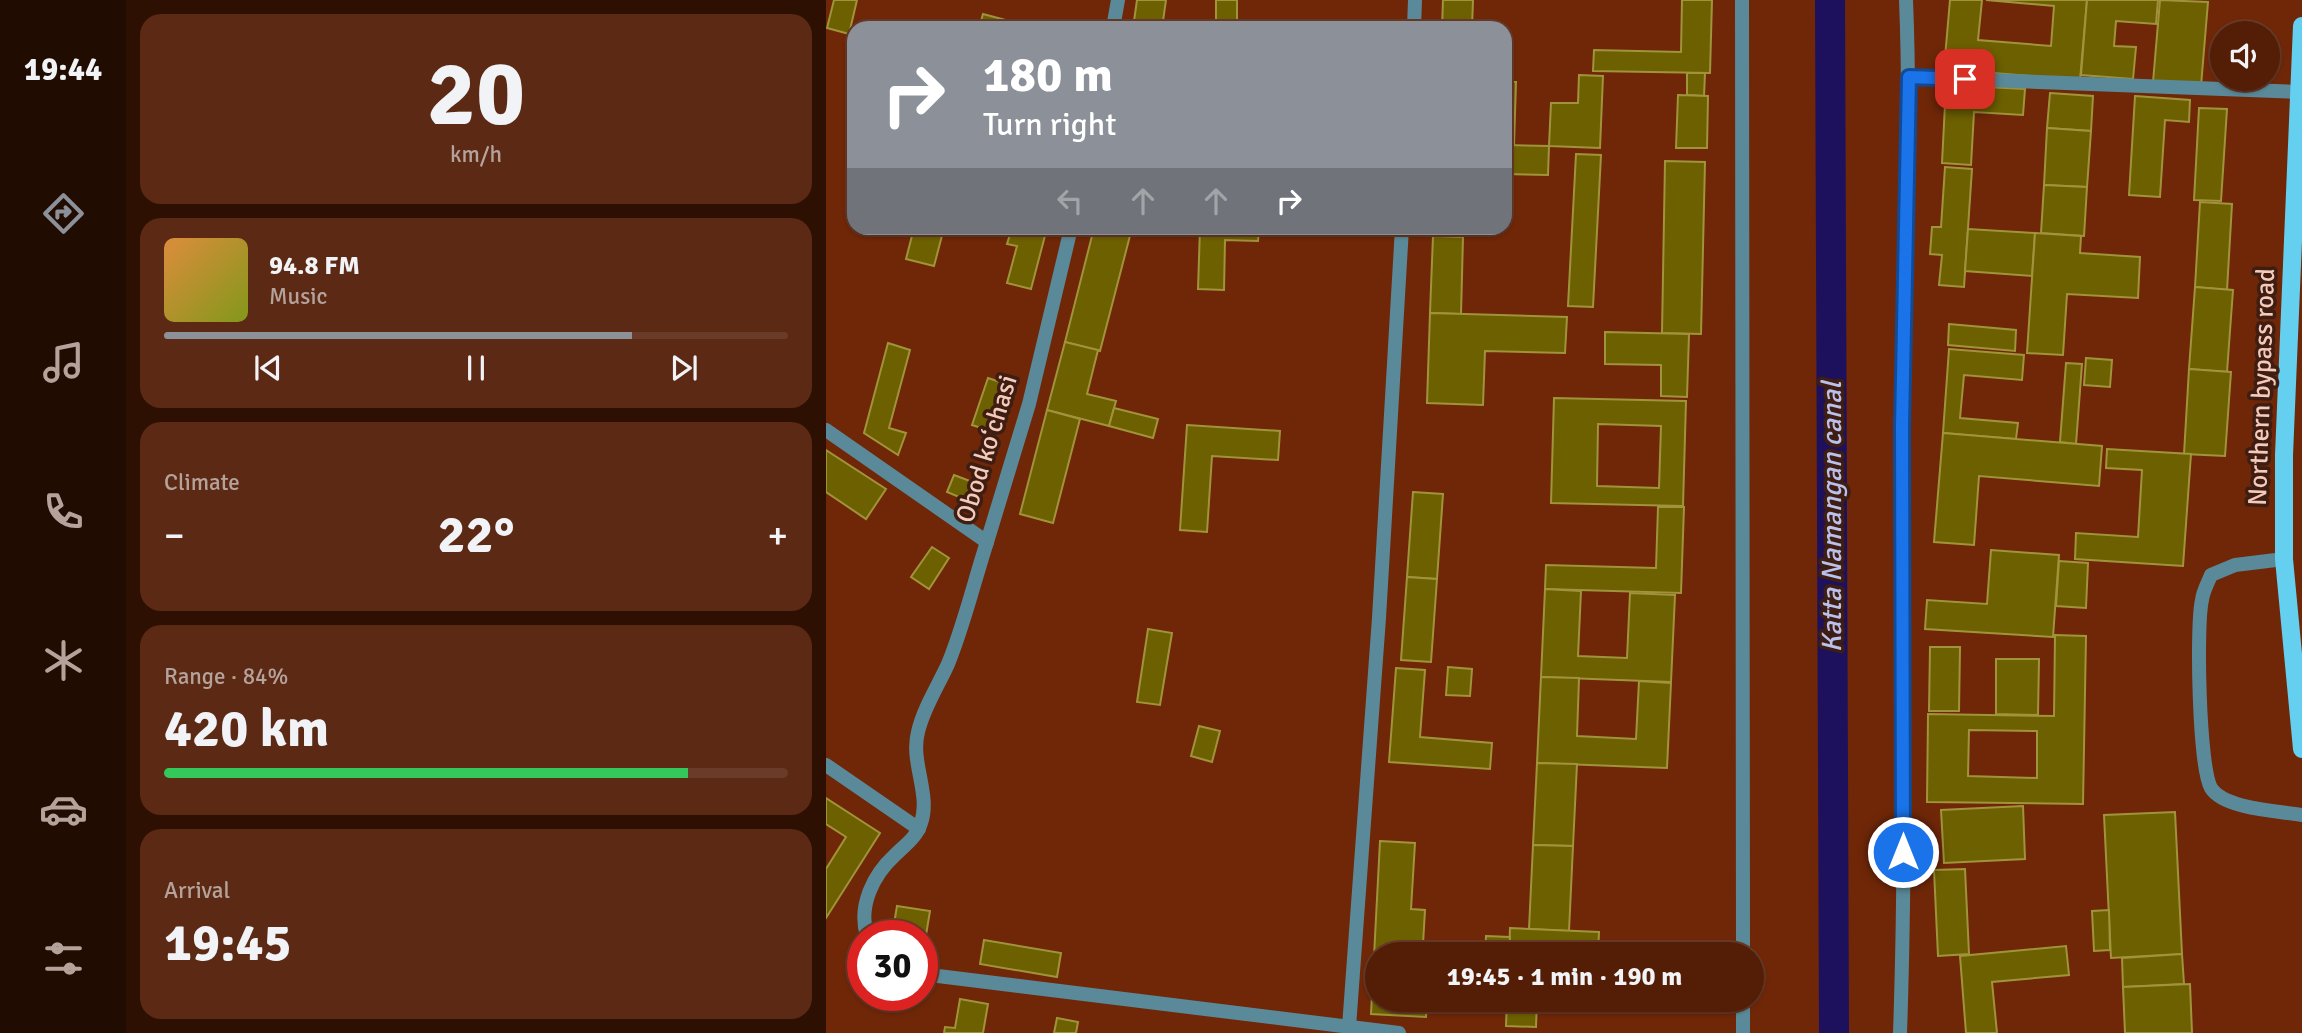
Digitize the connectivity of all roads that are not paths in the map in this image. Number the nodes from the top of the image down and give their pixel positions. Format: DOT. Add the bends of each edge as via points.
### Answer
graph roads {
  1 [pos="1118,0"];
  2 [pos="1415,0"];
  3 [pos="1742,0"];
  4 [pos="1906,0"];
  5 [pos="1114,21"];
  6 [pos="1414,21"];
  7 [pos="2302,28"];
  8 [pos="1909,77"];
  9 [pos="2299,92"];
  10 [pos="1069,235"];
  11 [pos="1402,235"];
  12 [pos="2295,357"];
  13 [pos="826,430"];
  14 [pos="988,542"];
  15 [pos="2284,559"];
  16 [pos="2298,666"];
  17 [pos="2302,749"];
  18 [pos="826,765"];
  19 [pos="2302,815"];
  20 [pos="919,829"];
  21 [pos="866,920"];
  22 [pos="1743,942"];
  23 [pos="938,976"];
  24 [pos="1743,1012"];
  25 [pos="1349,1027"];
  26 [pos="1399,1033"];
  27 [pos="1744,1033"];
  28 [pos="1900,1033"];
  1 -- 5 [label="street"];
  2 -- 6 [label="street"];
  3 -- 22 [label="street"];
  4 -- 8 [label="street"];
  7 -- 9 [label="main road, Northern bypass road"];
  8 -- 9 [label="street"];
  8 -- 28 [label="street" via="1902,426"];
  9 -- 12 [label="main road, Northern bypass road"];
  10 -- 14 [label="street, Obod koʻchasi" via="1029,404"];
  11 -- 25 [label="street"];
  12 -- 15 [label="main road, Northern bypass road" via="2284,455"];
  13 -- 14 [label="street, Obod koʻchasi"];
  14 -- 20 [label="street" via="949,662 917,734 924,811"];
  15 -- 16 [label="main road, Northern bypass road"];
  15 -- 19 [label="street" via="2235,565 2211,575 2202,600 2201,724 2211,787 2221,797 2238,805"];
  16 -- 17 [label="main road, Northern bypass road"];
  18 -- 20 [label="street"];
  20 -- 21 [label="street" via="871,885"];
  23 -- 25 [label="street"];
  24 -- 27 [label="street"];
  25 -- 26 [label="street"];
}
